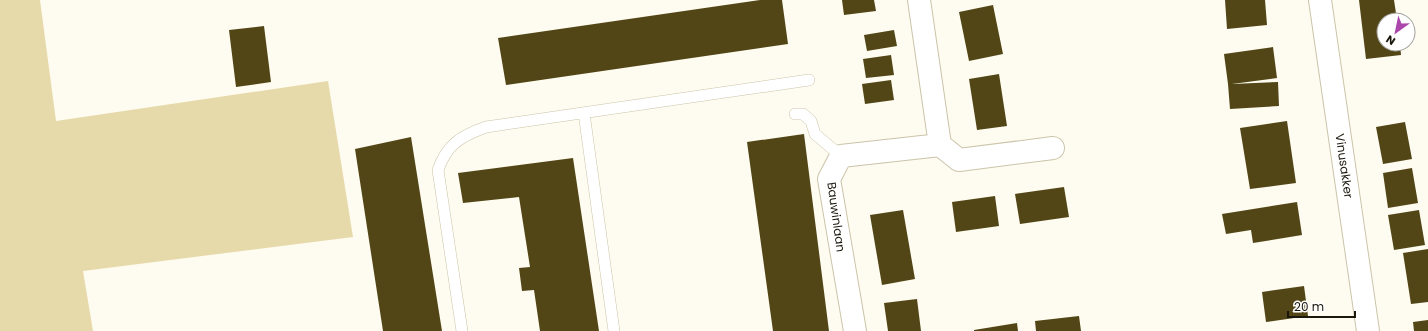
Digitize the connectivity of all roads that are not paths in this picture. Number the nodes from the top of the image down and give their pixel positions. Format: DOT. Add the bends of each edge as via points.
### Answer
graph roads {
  1 [pos="920,0"];
  2 [pos="1320,0"];
  3 [pos="809,80"];
  4 [pos="584,113"];
  5 [pos="795,114"];
  6 [pos="940,145"];
  7 [pos="1053,148"];
  8 [pos="841,156"];
  9 [pos="462,331"];
  10 [pos="614,331"];
  11 [pos="855,331"];
  12 [pos="1368,331"];
  1 -- 6 [label="street"];
  2 -- 12 [label="street, Vinusakker"];
  3 -- 4 [label="lane"];
  4 -- 9 [label="lane" via="486,127 469,133 452,145 442,157 438,170"];
  4 -- 10 [label="lane"];
  5 -- 8 [label="lane" via="803,114 811,121 815,134"];
  6 -- 7 [label="street" via="959,160"];
  6 -- 8 [label="street"];
  8 -- 11 [label="street, Bauwinlaan" via="829,179"];
}
